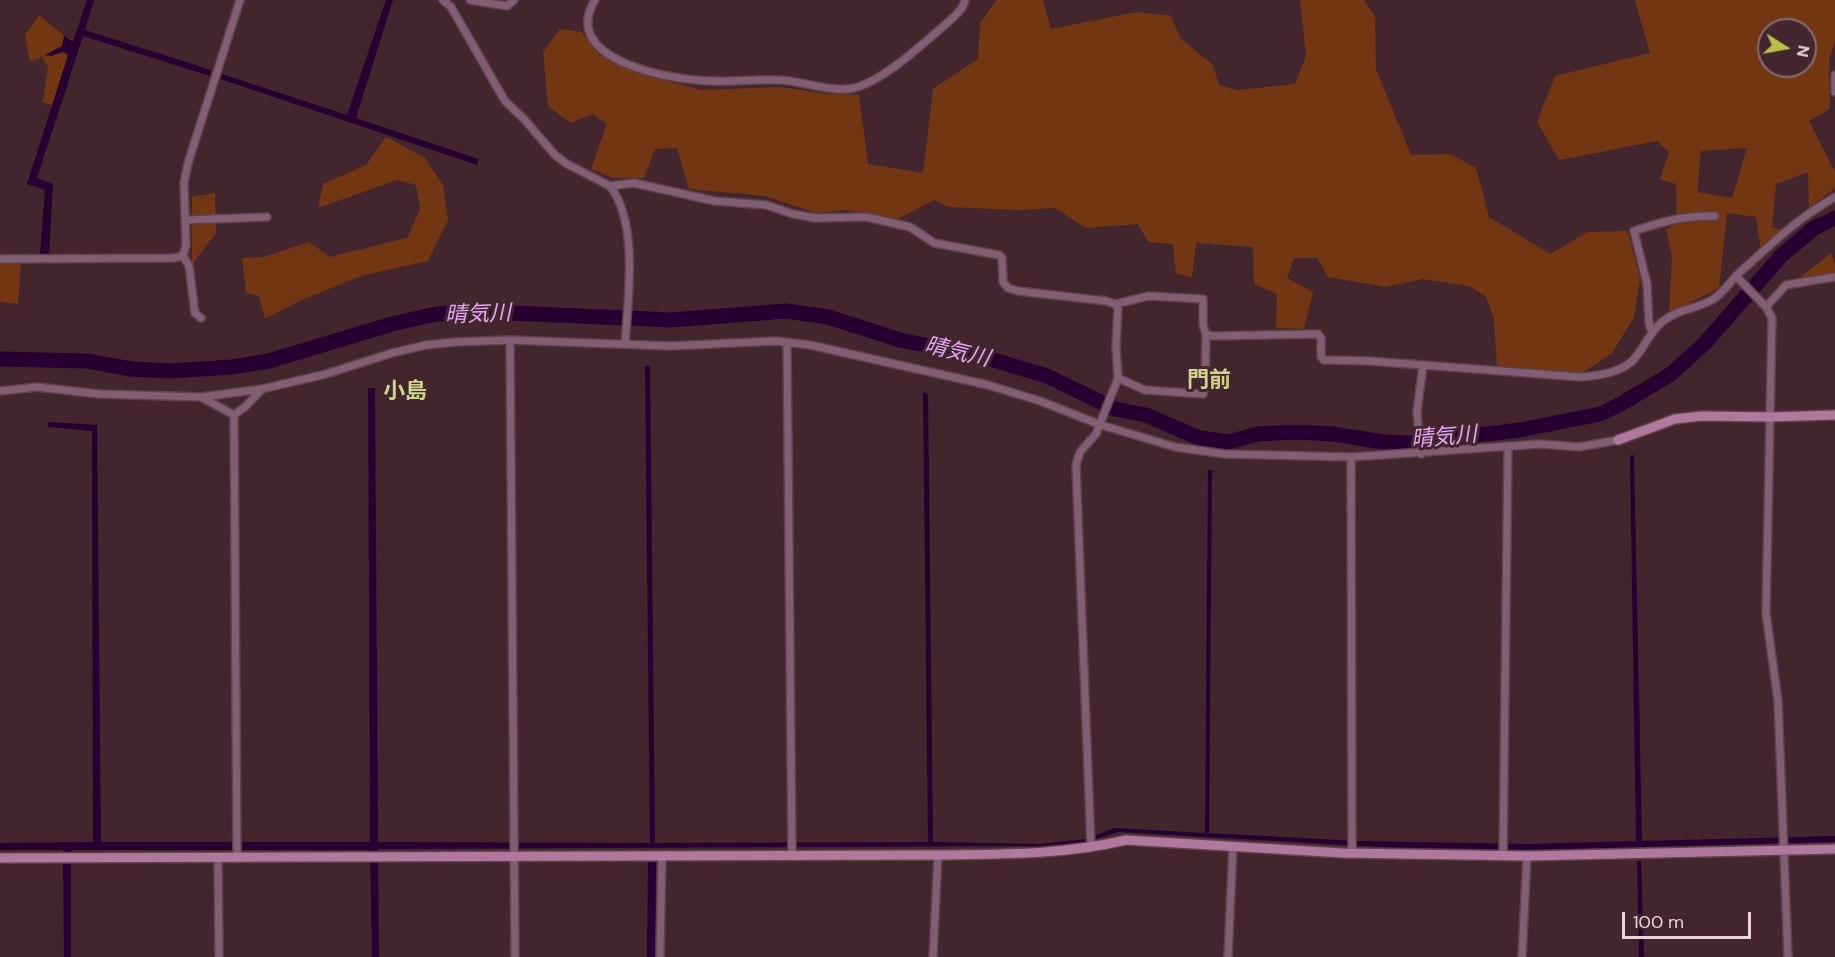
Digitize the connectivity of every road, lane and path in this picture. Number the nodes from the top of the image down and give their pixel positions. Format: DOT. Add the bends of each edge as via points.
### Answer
graph roads {
  1 [pos="240,0"];
  2 [pos="470,0"];
  3 [pos="514,0"];
  4 [pos="595,0"];
  5 [pos="965,0"];
  6 [pos="447,1"];
  7 [pos="1835,75"];
  8 [pos="1835,92"];
  9 [pos="610,186"];
  10 [pos="1835,197"];
  11 [pos="1715,216"];
  12 [pos="267,217"];
  13 [pos="186,220"];
  14 [pos="183,256"];
  15 [pos="0,259"];
  16 [pos="1736,276"];
  17 [pos="1835,277"];
  18 [pos="1115,304"];
  19 [pos="1766,307"];
  20 [pos="201,318"];
  21 [pos="1652,332"];
  22 [pos="1206,334"];
  23 [pos="510,340"];
  24 [pos="787,342"];
  25 [pos="625,344"];
  26 [pos="1423,365"];
  27 [pos="1118,378"];
  28 [pos="262,389"];
  29 [pos="0,391"];
  30 [pos="201,397"];
  31 [pos="1835,415"];
  32 [pos="234,416"];
  33 [pos="1770,417"];
  34 [pos="1101,424"];
  35 [pos="1618,440"];
  36 [pos="1508,446"];
  37 [pos="1421,454"];
  38 [pos="1351,457"];
  39 [pos="1233,846"];
  40 [pos="1091,848"];
  41 [pos="1785,848"];
  42 [pos="1835,849"];
  43 [pos="1352,853"];
  44 [pos="662,855"];
  45 [pos="792,855"];
  46 [pos="938,855"];
  47 [pos="515,856"];
  48 [pos="1503,856"];
  49 [pos="1527,856"];
  50 [pos="218,857"];
  51 [pos="237,857"];
  52 [pos="0,858"];
  53 [pos="219,957"];
  54 [pos="514,957"];
  55 [pos="660,957"];
  56 [pos="933,957"];
  57 [pos="1227,957"];
  58 [pos="1522,957"];
  59 [pos="1788,957"];
  1 -- 13 [label="street" via="188,164 184,183"];
  2 -- 3 [label="street" via="507,6"];
  4 -- 5 [label="street" via="588,30 596,45 611,56 647,70 712,81 777,80 836,88 853,88 884,73 954,17"];
  6 -- 9 [label="street" via="505,101 567,164"];
  7 -- 8 [label="street"];
  9 -- 18 [label="street" via="634,183 715,201 766,205 815,218 866,217 910,227 934,243 999,255 1003,282 1008,288"];
  9 -- 25 [label="street" via="628,239"];
  10 -- 16 [label="street" via="1795,224"];
  11 -- 21 [label="street" via="1693,215 1634,231 1647,285"];
  12 -- 13 [label="street"];
  13 -- 14 [label="street"];
  14 -- 15 [label="street"];
  14 -- 20 [label="street" via="189,266 195,313"];
  16 -- 19 [label="street"];
  16 -- 21 [label="street" via="1713,300 1680,311"];
  17 -- 19 [label="street" via="1786,285"];
  18 -- 22 [label="street" via="1149,296 1203,299"];
  18 -- 27 [label="street"];
  19 -- 33 [label="street" via="1772,318"];
  21 -- 26 [label="street" via="1629,364 1598,376"];
  22 -- 26 [label="street" via="1318,334 1324,360"];
  22 -- 27 [label="street" via="1203,394 1145,390"];
  23 -- 25 [label="street"];
  23 -- 28 [label="street" via="426,345"];
  23 -- 47 [label="street"];
  24 -- 25 [label="street"];
  24 -- 34 [label="street" via="988,385"];
  24 -- 45 [label="street"];
  26 -- 37 [label="street" via="1417,412"];
  27 -- 34 [label="street"];
  28 -- 30 [label="street"];
  28 -- 32 [label="street"];
  29 -- 30 [label="street" via="37,387 99,394"];
  30 -- 32 [label="street"];
  31 -- 33 [label="street"];
  32 -- 51 [label="street"];
  33 -- 35 [label="street" via="1675,419"];
  33 -- 41 [label="street" via="1766,613 1778,701"];
  34 -- 38 [label="street" via="1175,447 1224,454"];
  34 -- 40 [label="street" via="1080,452 1076,465"];
  35 -- 36 [label="street" via="1579,447"];
  36 -- 37 [label="street"];
  36 -- 48 [label="street"];
  37 -- 38 [label="street"];
  38 -- 43 [label="street"];
  39 -- 40 [label="street" via="1126,840"];
  39 -- 43 [label="street"];
  39 -- 57 [label="street"];
  40 -- 46 [label="street"];
  41 -- 42 [label="street"];
  41 -- 49 [label="street"];
  41 -- 59 [label="street"];
  43 -- 48 [label="street"];
  44 -- 45 [label="street"];
  44 -- 47 [label="street"];
  44 -- 55 [label="street"];
  45 -- 46 [label="street"];
  46 -- 56 [label="street"];
  47 -- 51 [label="street"];
  47 -- 54 [label="street"];
  48 -- 49 [label="street"];
  49 -- 58 [label="street"];
  50 -- 51 [label="street"];
  50 -- 52 [label="street"];
  50 -- 53 [label="street"];
}
